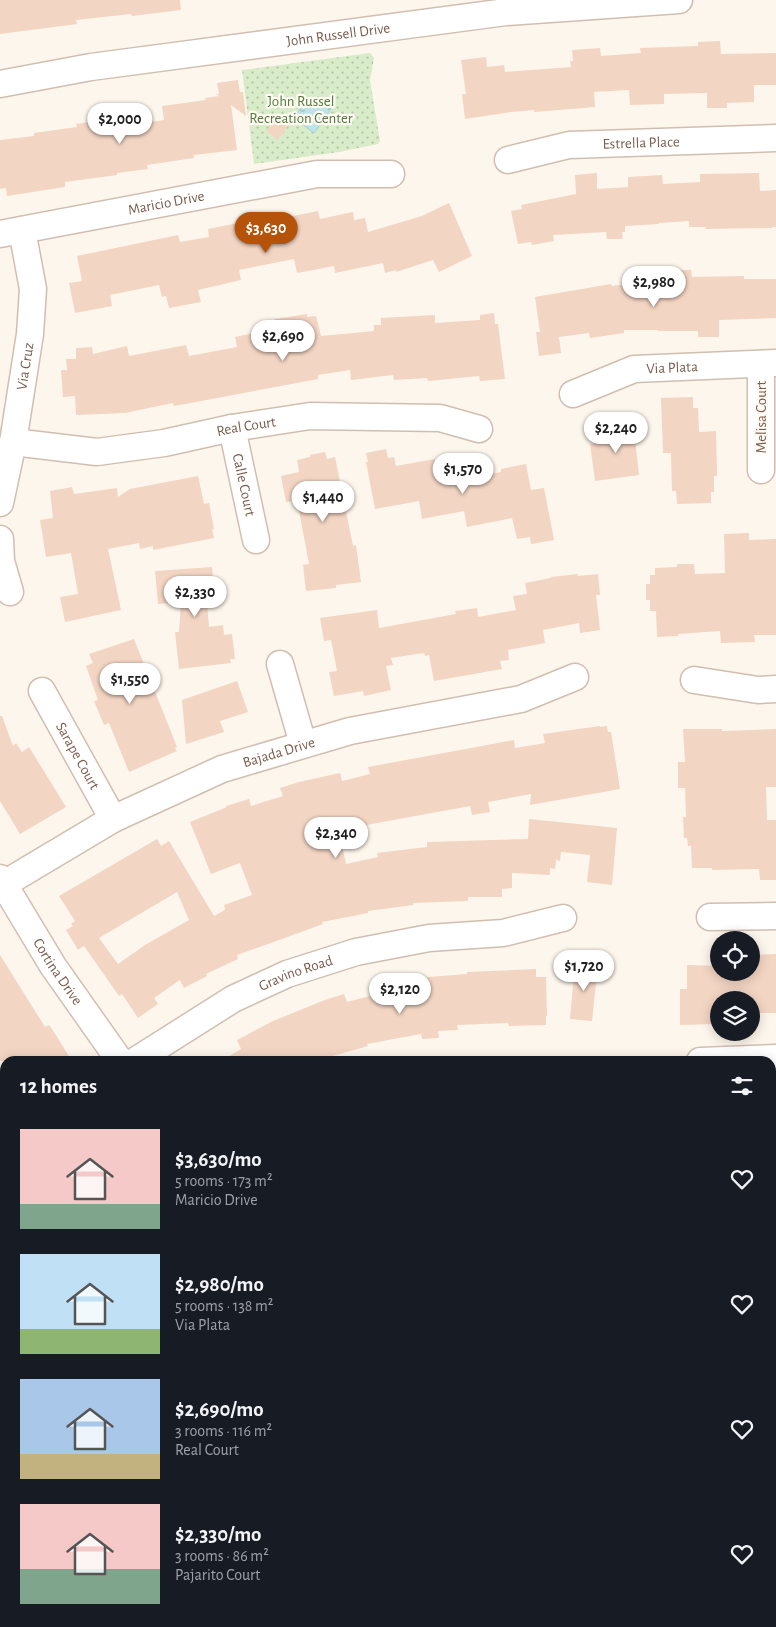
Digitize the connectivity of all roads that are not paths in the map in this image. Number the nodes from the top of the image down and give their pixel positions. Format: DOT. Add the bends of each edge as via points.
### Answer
graph roads {
  1 [pos="679,0"];
  2 [pos="545,4"];
  3 [pos="0,84"];
  4 [pos="776,138"];
  5 [pos="508,160"];
  6 [pos="391,174"];
  7 [pos="11,232"];
  8 [pos="768,364"];
  9 [pos="573,394"];
  10 [pos="232,428"];
  11 [pos="479,429"];
  12 [pos="13,442"];
  13 [pos="761,470"];
  14 [pos="0,503"];
  15 [pos="0,539"];
  16 [pos="256,540"];
  17 [pos="10,592"];
  18 [pos="280,664"];
  19 [pos="575,677"];
  20 [pos="694,680"];
  21 [pos="776,689"];
  22 [pos="42,691"];
  23 [pos="303,744"];
  24 [pos="113,819"];
  25 [pos="2,881"];
  26 [pos="776,916"];
  27 [pos="710,917"];
  28 [pos="563,918"];
  29 [pos="116,1056"];
  30 [pos="143,1056"];
  1 -- 2 [label="street, John Russell Drive"];
  2 -- 3 [label="street, John Russell Drive" via="91,67"];
  4 -- 5 [label="street, Estrella Place" via="569,145"];
  6 -- 7 [label="street, Maricio Drive" via="318,174"];
  7 -- 12 [label="street, Via Cruz" via="33,289 30,334"];
  8 -- 9 [label="street, Via Plata" via="634,369"];
  8 -- 13 [label="street, Melisa Court"];
  10 -- 11 [label="street, Real Court" via="310,416 440,418"];
  10 -- 12 [label="street, Real Court" via="164,443 97,452"];
  10 -- 16 [label="street, Calle Court"];
  12 -- 14 [label="street, Via Cruz"];
  15 -- 17 [label="street" via="1,561"];
  18 -- 23 [label="street"];
  19 -- 23 [label="street, Bajada Drive" via="521,698 350,731"];
  20 -- 21 [label="street" via="758,690"];
  22 -- 24 [label="street, Sarape Court"];
  23 -- 24 [label="street, Bajada Drive" via="222,769"];
  24 -- 25 [label="street, Bajada Drive"];
  25 -- 29 [label="street, Cortina Drive" via="53,966"];
  26 -- 27 [label="street"];
  28 -- 30 [label="street, Gravino Road" via="503,933 429,938 356,952 287,974 233,999"];
}
